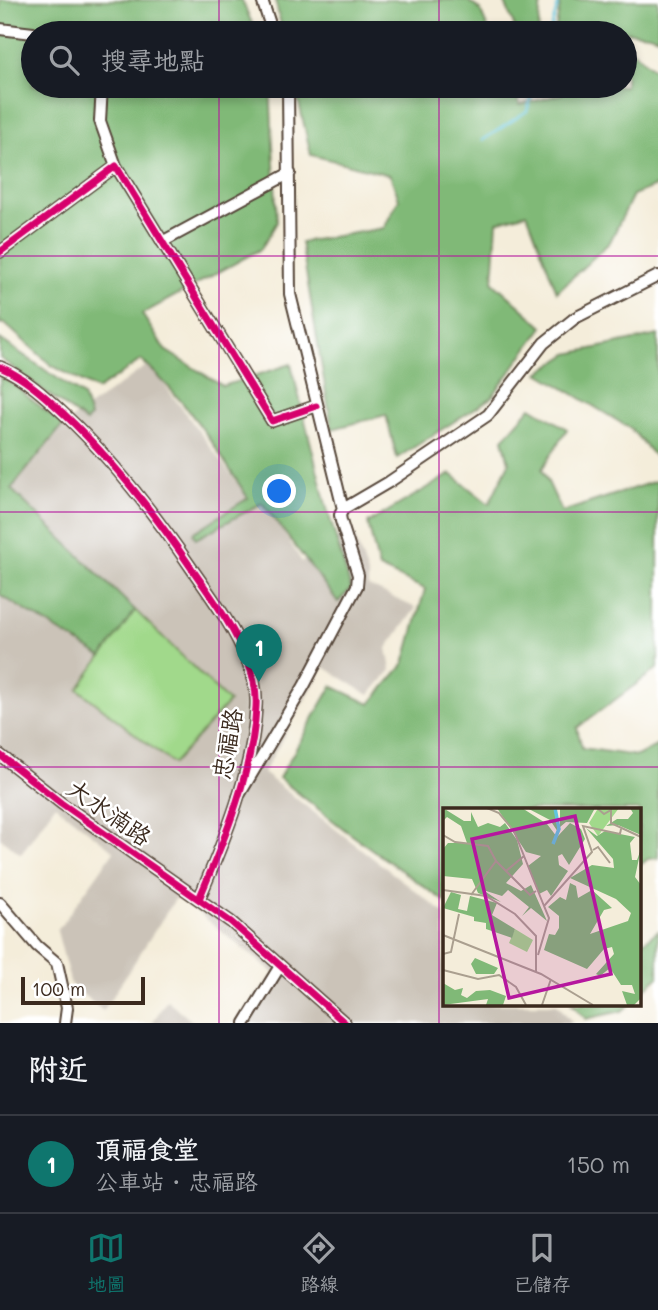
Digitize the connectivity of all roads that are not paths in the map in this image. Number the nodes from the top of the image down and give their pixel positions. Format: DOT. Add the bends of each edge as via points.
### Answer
graph roads {
  1 [pos="262,0"];
  2 [pos="269,21"];
  3 [pos="0,29"];
  4 [pos="21,32"];
  5 [pos="101,98"];
  6 [pos="288,98"];
  7 [pos="116,166"];
  8 [pos="290,173"];
  9 [pos="162,242"];
  10 [pos="0,252"];
  11 [pos="658,276"];
  12 [pos="0,367"];
  13 [pos="316,405"];
  14 [pos="343,509"];
  15 [pos="0,755"];
  16 [pos="238,797"];
  17 [pos="198,899"];
  18 [pos="0,903"];
  19 [pos="280,966"];
  20 [pos="65,1023"];
  21 [pos="245,1023"];
  22 [pos="345,1023"];
  1 -- 2 [label="street"];
  3 -- 4 [label="street"];
  5 -- 7 [label="street" via="100,121"];
  6 -- 8 [label="street"];
  7 -- 9 [label="street"];
  7 -- 10 [label="street"];
  8 -- 9 [label="street"];
  8 -- 13 [label="street" via="290,294"];
  9 -- 13 [label="street" via="272,421"];
  11 -- 14 [label="street" via="575,318 544,343 488,415"];
  12 -- 16 [label="street, 忠福路" via="41,392 96,443 157,519 221,611 254,679 256,706"];
  13 -- 14 [label="street"];
  14 -- 16 [label="street" via="341,521 358,575 357,586"];
  15 -- 17 [label="street, 大水湳路"];
  16 -- 17 [label="street, 忠福路"];
  17 -- 19 [label="street"];
  18 -- 20 [label="street" via="57,963 67,1008"];
  19 -- 21 [label="street"];
  19 -- 22 [label="street"];
}
